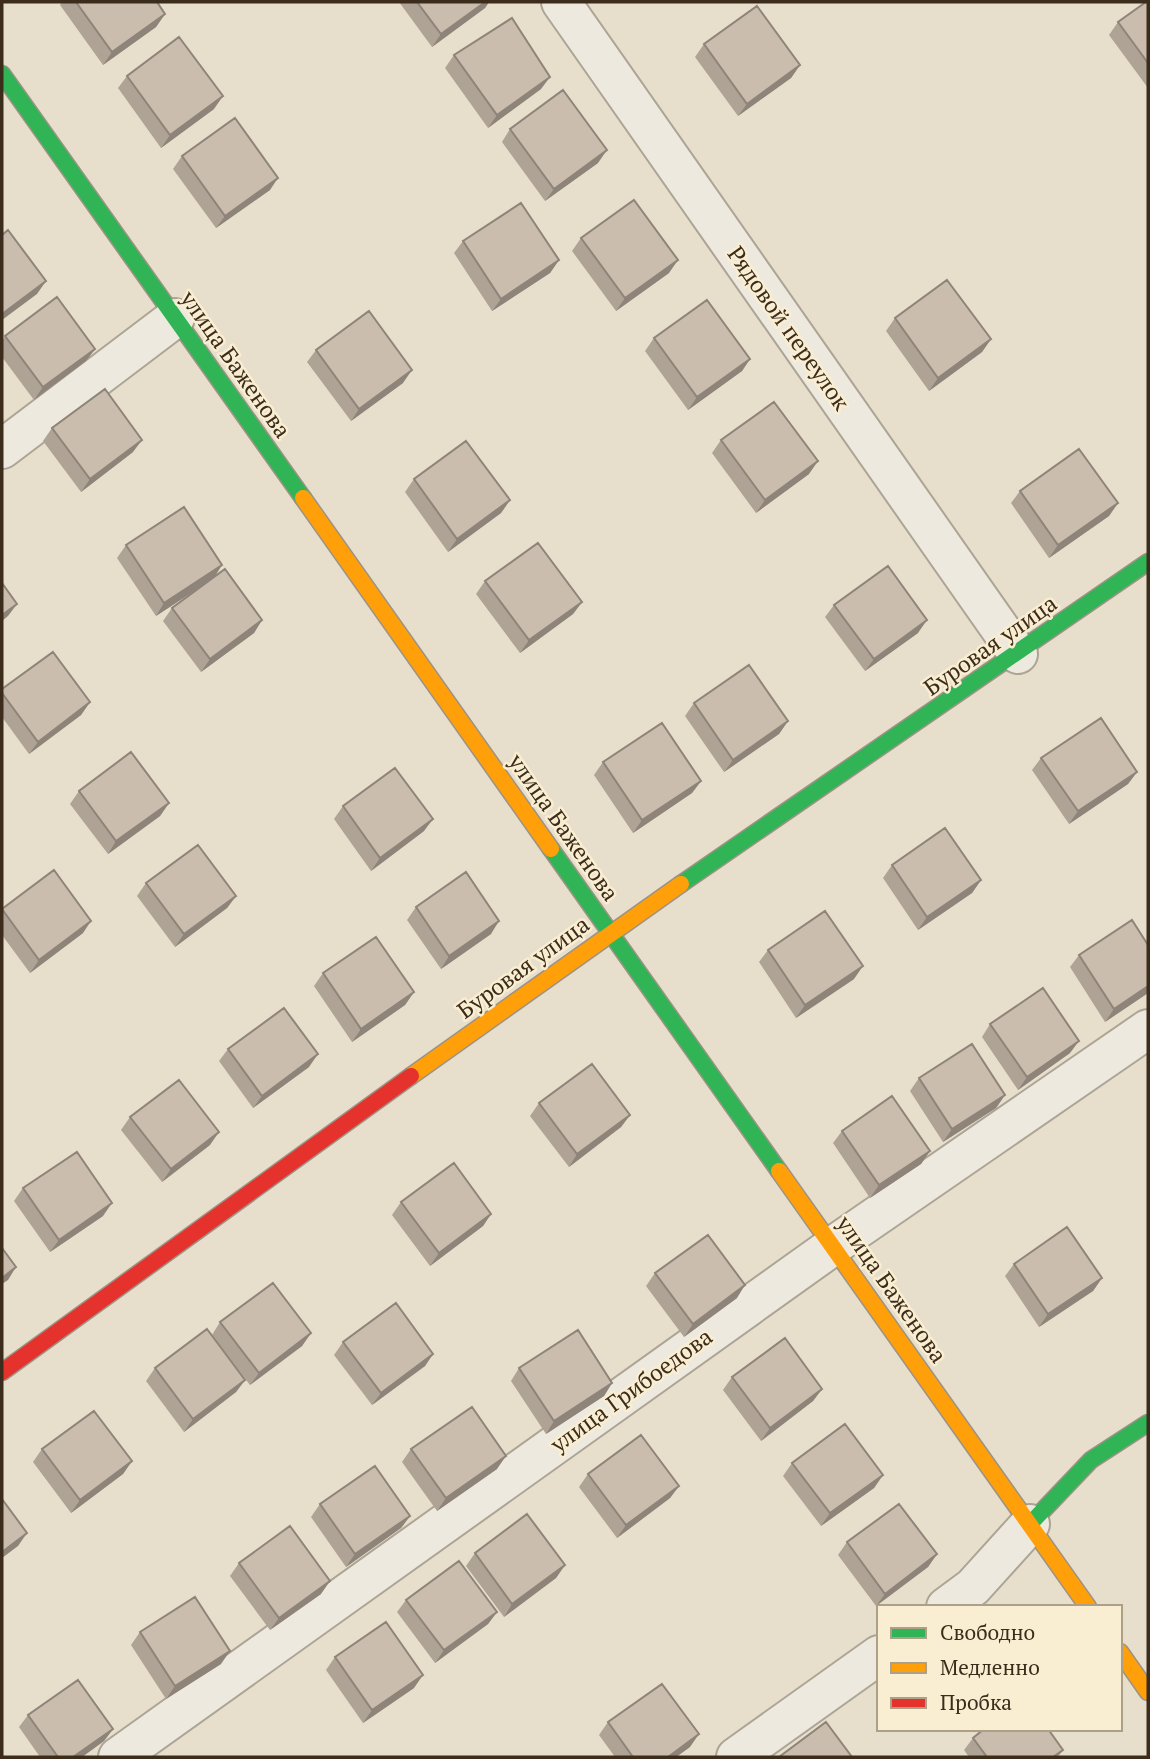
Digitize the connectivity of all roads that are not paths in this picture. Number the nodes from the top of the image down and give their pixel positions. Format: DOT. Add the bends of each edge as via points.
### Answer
graph roads {
  1 [pos="561,2"];
  2 [pos="2,74"];
  3 [pos="175,318"];
  4 [pos="2,449"];
  5 [pos="1148,562"];
  6 [pos="1018,654"];
  7 [pos="610,932"];
  8 [pos="1148,1029"];
  9 [pos="833,1246"];
  10 [pos="2,1372"];
  11 [pos="1148,1423"];
  12 [pos="1030,1524"];
  13 [pos="949,1605"];
  14 [pos="1087,1605"];
  15 [pos="1122,1655"];
  16 [pos="877,1656"];
  17 [pos="1148,1692"];
  18 [pos="118,1757"];
  19 [pos="736,1757"];
  1 -- 6 [label="street, Рядовой переулок"];
  2 -- 3 [label="main road, улица Баженова"];
  3 -- 4 [label="street"];
  3 -- 7 [label="main road, улица Баженова"];
  5 -- 6 [label="main road, Буровая улица"];
  6 -- 7 [label="main road, Буровая улица"];
  7 -- 9 [label="main road, улица Баженова"];
  7 -- 10 [label="main road, Буровая улица"];
  8 -- 9 [label="street, улица Грибоедова"];
  9 -- 12 [label="main road, улица Баженова"];
  9 -- 18 [label="street, улица Грибоедова"];
  11 -- 12 [label="main road" via="1091,1460"];
  12 -- 13 [label="street" via="973,1587"];
  12 -- 14 [label="main road, улица Баженова"];
  15 -- 17 [label="main road"];
  16 -- 19 [label="street"];
}
